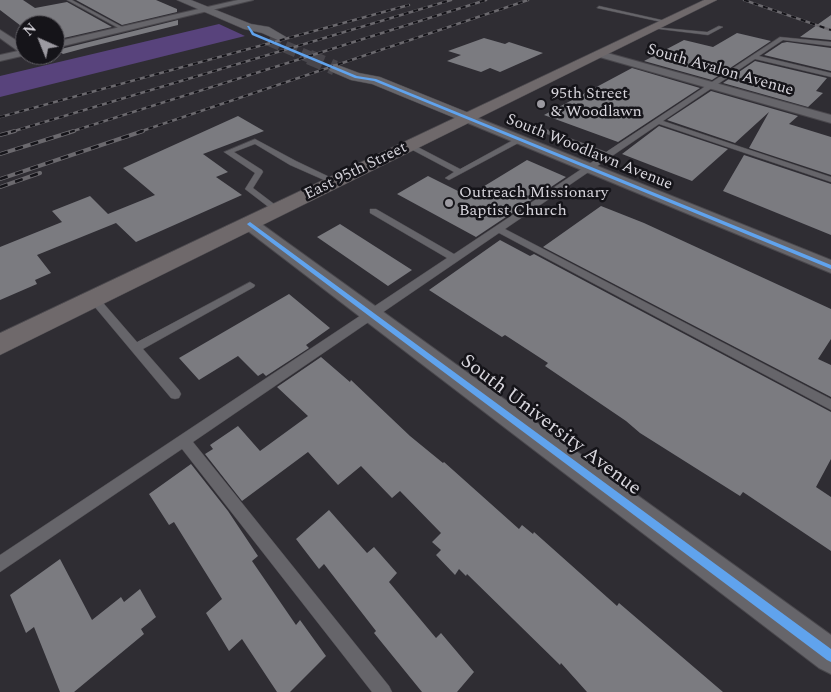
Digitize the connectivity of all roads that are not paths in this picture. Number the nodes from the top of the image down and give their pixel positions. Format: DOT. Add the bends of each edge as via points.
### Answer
graph roads {
  1 [pos="69,0"];
  2 [pos="182,0"];
  3 [pos="249,0"];
  4 [pos="712,0"];
  5 [pos="599,7"];
  6 [pos="206,10"];
  7 [pos="666,22"];
  8 [pos="721,27"];
  9 [pos="653,28"];
  10 [pos="124,29"];
  11 [pos="0,32"];
  12 [pos="274,38"];
  13 [pos="65,43"];
  14 [pos="15,44"];
  15 [pos="831,44"];
  16 [pos="15,54"];
  17 [pos="600,54"];
  18 [pos="754,56"];
  19 [pos="0,58"];
  20 [pos="341,66"];
  21 [pos="831,75"];
  22 [pos="711,85"];
  23 [pos="468,118"];
  24 [pos="831,119"];
  25 [pos="658,122"];
  26 [pos="526,123"];
  27 [pos="520,140"];
  28 [pos="569,140"];
  29 [pos="409,146"];
  30 [pos="550,152"];
  31 [pos="608,156"];
  32 [pos="590,168"];
  33 [pos="460,172"];
  34 [pos="449,178"];
  35 [pos="831,180"];
  36 [pos="336,182"];
  37 [pos="278,210"];
  38 [pos="373,210"];
  39 [pos="250,224"];
  40 [pos="499,230"];
  41 [pos="456,259"];
  42 [pos="831,267"];
  43 [pos="250,285"];
  44 [pos="94,300"];
  45 [pos="373,315"];
  46 [pos="0,345"];
  47 [pos="136,348"];
  48 [pos="175,394"];
  49 [pos="831,406"];
  50 [pos="184,441"];
  51 [pos="0,564"];
  52 [pos="831,656"];
  53 [pos="383,692"];
  1 -- 10 [label="lane"];
  2 -- 6 [label="street"];
  3 -- 6 [label="street"];
  4 -- 7 [label="main road, East 95th Street"];
  5 -- 7 [label="lane"];
  6 -- 10 [label="street"];
  6 -- 12 [label="street" via="248,27 253,34"];
  7 -- 9 [label="main road, East 95th Street"];
  8 -- 9 [label="lane" via="708,34"];
  9 -- 17 [label="main road, East 95th Street"];
  10 -- 13 [label="street"];
  11 -- 14 [label="street"];
  15 -- 18 [label="lane" via="782,38"];
  16 -- 19 [label="street"];
  17 -- 22 [label="street, South Avalon Avenue"];
  17 -- 23 [label="main road, East 95th Street"];
  18 -- 21 [label="lane"];
  18 -- 22 [label="lane"];
  20 -- 23 [label="street, South Woodlawn Avenue" via="356,77 374,80"];
  22 -- 24 [label="street, South Avalon Avenue"];
  22 -- 25 [label="lane"];
  23 -- 27 [label="street, South Woodlawn Avenue"];
  23 -- 29 [label="main road, East 95th Street"];
  25 -- 31 [label="lane"];
  25 -- 35 [label="lane"];
  26 -- 28 [label="lane"];
  27 -- 30 [label="street, South Woodlawn Avenue"];
  27 -- 33 [label="lane"];
  28 -- 30 [label="lane"];
  28 -- 31 [label="lane"];
  29 -- 33 [label="lane"];
  29 -- 36 [label="main road, East 95th Street"];
  30 -- 32 [label="street, South Woodlawn Avenue"];
  31 -- 32 [label="lane"];
  32 -- 40 [label="lane"];
  32 -- 42 [label="street, South Woodlawn Avenue"];
  33 -- 34 [label="lane"];
  36 -- 37 [label="main road, East 95th Street"];
  36 -- 37 [label="lane" via="255,141 228,152 258,172 250,189"];
  37 -- 39 [label="main road, East 95th Street"];
  38 -- 41 [label="lane"];
  39 -- 44 [label="main road, East 95th Street"];
  39 -- 45 [label="street, South University Avenue"];
  40 -- 41 [label="lane"];
  40 -- 49 [label="lane"];
  41 -- 45 [label="lane"];
  43 -- 47 [label="lane"];
  44 -- 46 [label="main road, East 95th Street"];
  44 -- 47 [label="lane"];
  45 -- 50 [label="lane"];
  45 -- 52 [label="street, South University Avenue"];
  47 -- 48 [label="lane"];
  50 -- 51 [label="lane"];
  50 -- 53 [label="lane"];
}
